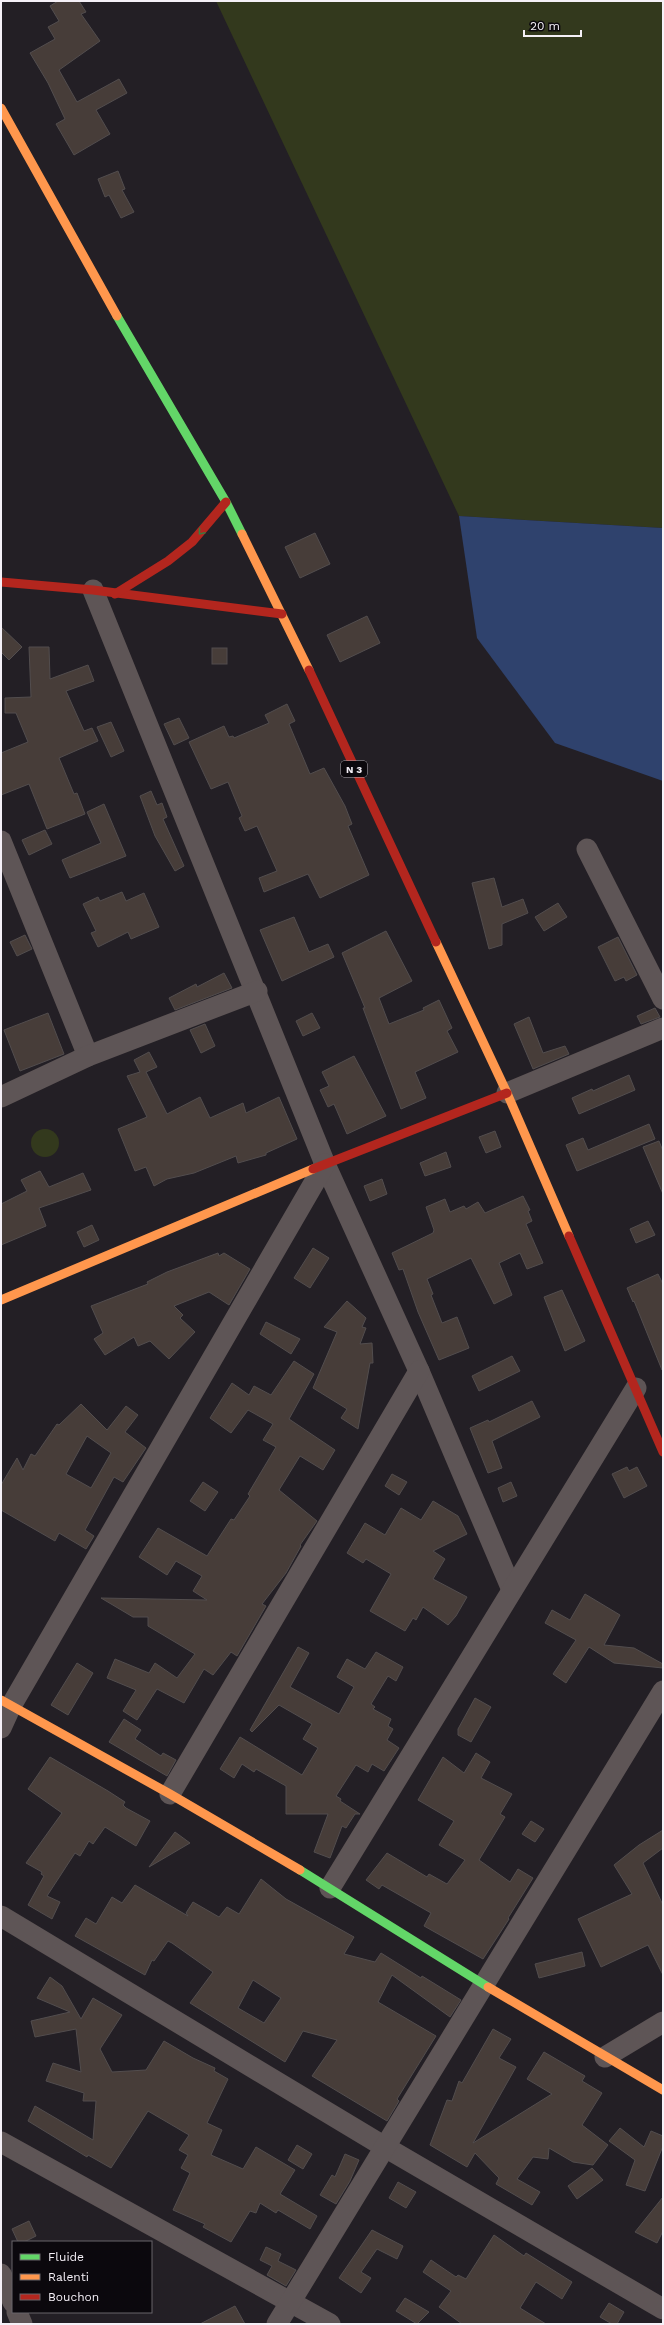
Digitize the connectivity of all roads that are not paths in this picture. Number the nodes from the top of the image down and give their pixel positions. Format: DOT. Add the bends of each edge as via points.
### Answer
graph roads {
  1 [pos="1,108"];
  2 [pos="226,502"];
  3 [pos="1,582"];
  4 [pos="94,590"];
  5 [pos="115,594"];
  6 [pos="282,614"];
  7 [pos="1,841"];
  8 [pos="587,849"];
  9 [pos="256,991"];
  10 [pos="663,999"];
  11 [pos="663,1028"];
  12 [pos="88,1056"];
  13 [pos="507,1093"];
  14 [pos="1,1097"];
  15 [pos="325,1164"];
  16 [pos="1,1300"];
  17 [pos="420,1371"];
  18 [pos="636,1388"];
  19 [pos="663,1452"];
  20 [pos="512,1590"];
  21 [pos="663,1691"];
  22 [pos="6,1703"];
  23 [pos="1,1728"];
  24 [pos="170,1794"];
  25 [pos="330,1888"];
  26 [pos="1,1916"];
  27 [pos="484,1984"];
  28 [pos="663,2022"];
  29 [pos="605,2057"];
  30 [pos="663,2090"];
  31 [pos="1,2142"];
  32 [pos="385,2147"];
  33 [pos="1,2274"];
  34 [pos="12,2300"];
  35 [pos="291,2301"];
  36 [pos="663,2309"];
  37 [pos="17,2313"];
  38 [pos="22,2324"];
  39 [pos="277,2324"];
  40 [pos="330,2324"];
  1 -- 2 [label="main road, N 3" via="94,276"];
  2 -- 5 [label="main road, one-way" via="192,542"];
  2 -- 6 [label="main road, N 3"];
  3 -- 4 [label="main road"];
  4 -- 5 [label="main road"];
  4 -- 9 [label="street"];
  5 -- 6 [label="main road"];
  6 -- 13 [label="main road, N 3"];
  7 -- 12 [label="street"];
  8 -- 10 [label="street"];
  9 -- 12 [label="street"];
  9 -- 15 [label="street"];
  11 -- 13 [label="street"];
  12 -- 14 [label="street"];
  13 -- 15 [label="main road"];
  13 -- 18 [label="main road, N 3"];
  15 -- 16 [label="main road"];
  15 -- 17 [label="street"];
  15 -- 22 [label="street"];
  17 -- 20 [label="street"];
  17 -- 24 [label="street"];
  18 -- 19 [label="main road, N 3"];
  18 -- 20 [label="street"];
  20 -- 25 [label="street"];
  21 -- 27 [label="street"];
  22 -- 23 [label="street"];
  22 -- 24 [label="main road"];
  24 -- 25 [label="main road"];
  25 -- 27 [label="main road"];
  26 -- 32 [label="street"];
  27 -- 29 [label="main road"];
  27 -- 32 [label="street"];
  28 -- 29 [label="street"];
  29 -- 30 [label="main road"];
  31 -- 35 [label="street"];
  32 -- 35 [label="street"];
  32 -- 36 [label="street"];
  33 -- 34 [label="street"];
  35 -- 39 [label="street"];
  35 -- 40 [label="street"];
  37 -- 38 [label="street"];
}
